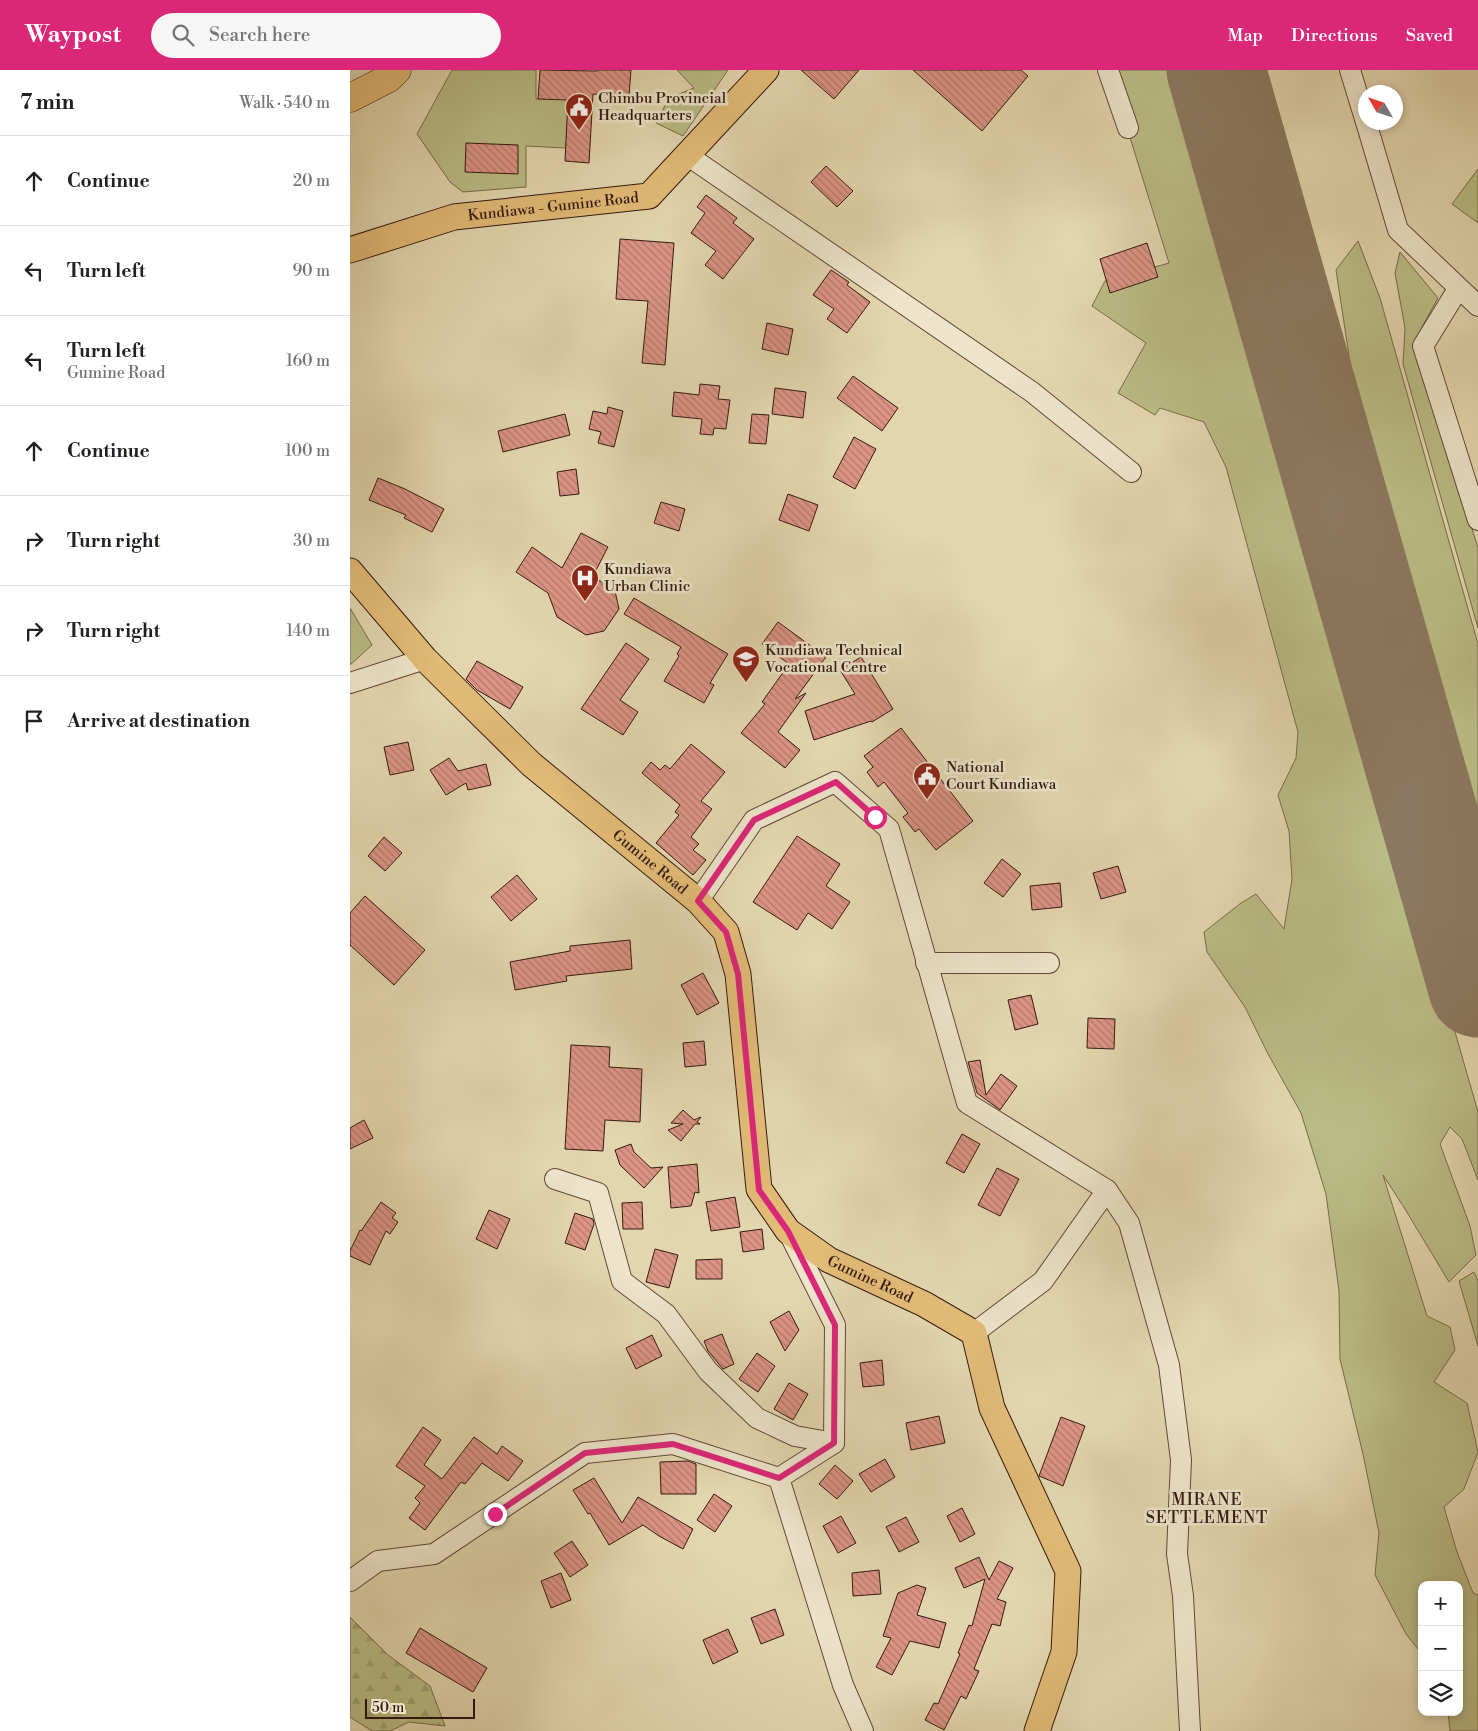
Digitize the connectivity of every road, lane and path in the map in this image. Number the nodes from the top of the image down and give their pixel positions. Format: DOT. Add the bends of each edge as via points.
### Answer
graph roads {
  1 [pos="397,70"];
  2 [pos="766,70"];
  3 [pos="1108,70"];
  4 [pos="1350,70"];
  5 [pos="1358,96"];
  6 [pos="350,98"];
  7 [pos="1128,128"];
  8 [pos="1368,130"];
  9 [pos="687,155"];
  10 [pos="350,250"];
  11 [pos="1458,289"];
  12 [pos="1478,306"];
  13 [pos="1131,472"];
  14 [pos="1478,520"];
  15 [pos="350,571"];
  16 [pos="425,659"];
  17 [pos="350,684"];
  18 [pos="698,901"];
  19 [pos="926,963"];
  20 [pos="1049,963"];
  21 [pos="555,1179"];
  22 [pos="1107,1190"];
  23 [pos="788,1231"];
  24 [pos="974,1333"];
  25 [pos="834,1443"];
  26 [pos="779,1478"];
  27 [pos="350,1581"];
  28 [pos="864,1731"];
  29 [pos="1037,1731"];
  30 [pos="1190,1731"];
  1 -- 6 [label="highway" via="390,78"];
  2 -- 9 [label="main road, Kundiawa - Gumine Road"];
  3 -- 7 [label="street"];
  4 -- 5 [label="street"];
  8 -- 11 [label="street" via="1398,230"];
  9 -- 10 [label="main road, Kundiawa - Gumine Road" via="649,196 454,217"];
  9 -- 13 [label="street" via="1032,392"];
  11 -- 12 [label="street"];
  11 -- 14 [label="street" via="1423,346"];
  15 -- 16 [label="main road, Gumine Road"];
  16 -- 17 [label="street"];
  16 -- 18 [label="main road, Gumine Road" via="531,764"];
  18 -- 19 [label="street" via="754,820 836,782 889,829"];
  18 -- 23 [label="main road, Gumine Road" via="726,932 738,974 759,1190"];
  19 -- 20 [label="street"];
  19 -- 22 [label="street" via="967,1104"];
  21 -- 25 [label="street" via="598,1193 622,1281 666,1314 708,1371 757,1418 795,1436"];
  22 -- 24 [label="street" via="1043,1281"];
  22 -- 30 [label="street" via="1129,1223 1169,1365 1181,1460 1177,1554 1183,1596"];
  23 -- 24 [label="main road, Gumine Road" via="829,1260 924,1304"];
  23 -- 25 [label="street" via="835,1325"];
  24 -- 29 [label="main road" via="992,1408 1068,1571 1064,1652"];
  25 -- 26 [label="street"];
  26 -- 27 [label="street" via="673,1444 585,1453 434,1554 378,1561"];
  26 -- 28 [label="street" via="843,1685"];
}
